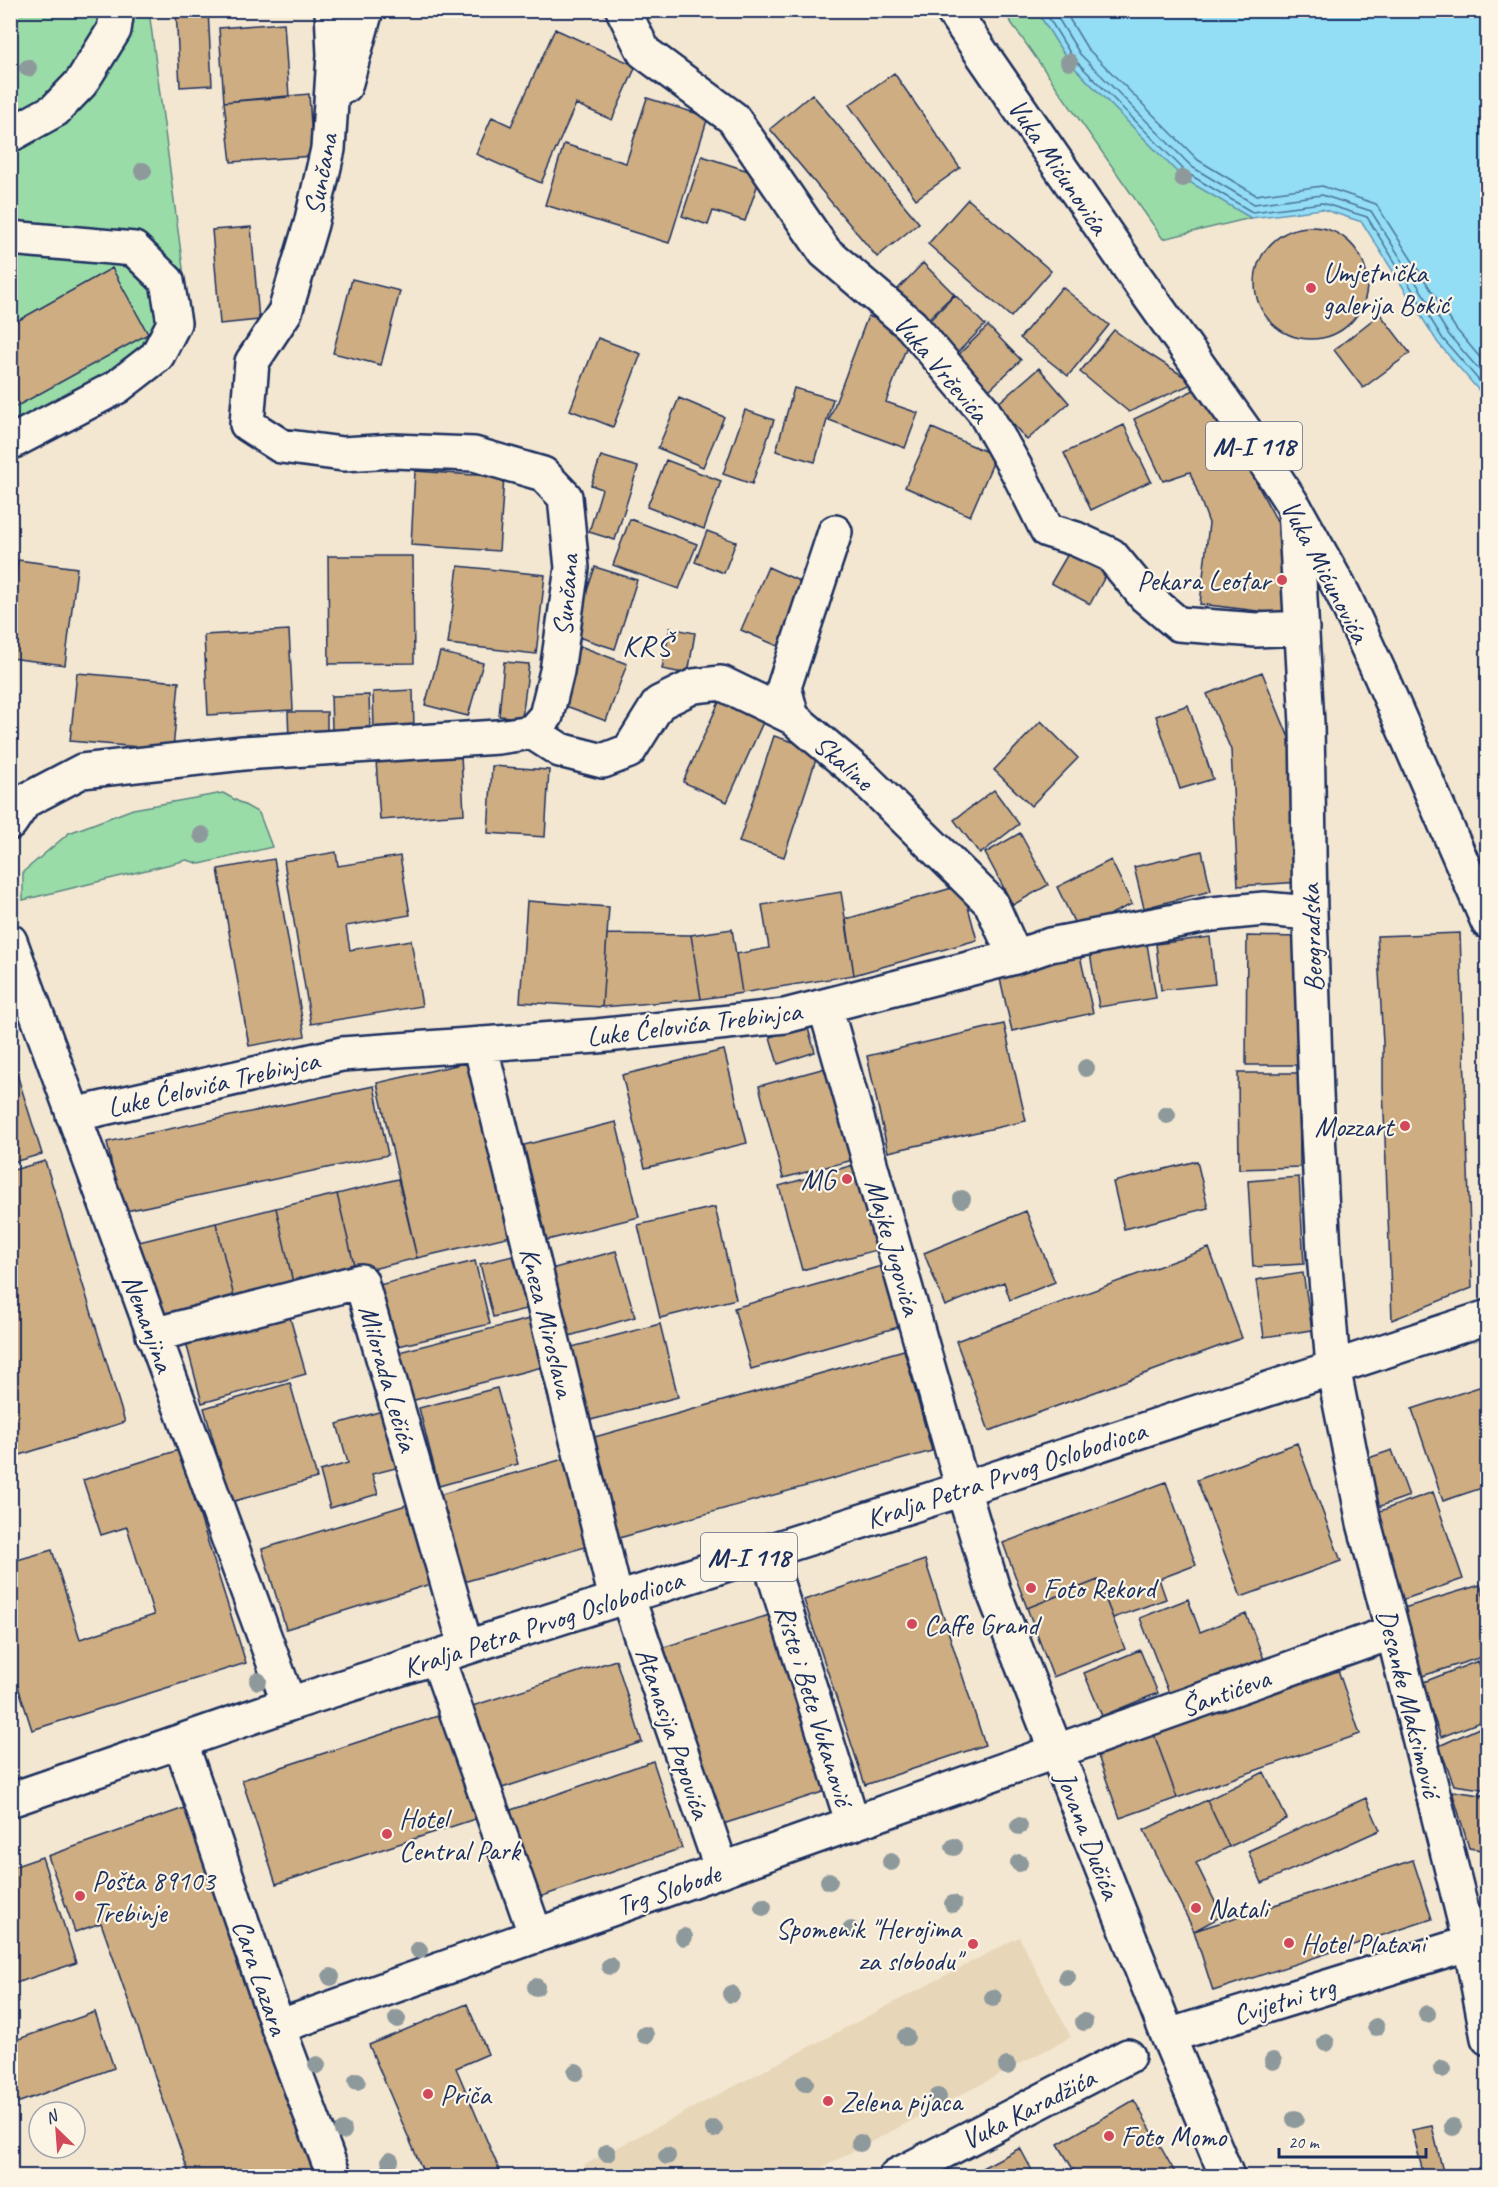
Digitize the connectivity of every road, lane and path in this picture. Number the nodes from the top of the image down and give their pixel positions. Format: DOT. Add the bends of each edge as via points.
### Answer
graph roads {
  1 [pos="117,10"];
  2 [pos="332,10"];
  3 [pos="366,10"];
  4 [pos="623,10"];
  5 [pos="952,10"];
  6 [pos="10,135"];
  7 [pos="328,149"];
  8 [pos="10,238"];
  9 [pos="10,443"];
  10 [pos="1295,508"];
  11 [pos="835,532"];
  12 [pos="1302,628"];
  13 [pos="792,717"];
  14 [pos="532,732"];
  15 [pos="10,822"];
  16 [pos="1310,913"];
  17 [pos="1488,922"];
  18 [pos="11,942"];
  19 [pos="1015,957"];
  20 [pos="825,1005"];
  21 [pos="480,1044"];
  22 [pos="73,1115"];
  23 [pos="1488,1317"];
  24 [pos="153,1335"];
  25 [pos="1333,1367"];
  26 [pos="963,1489"];
  27 [pos="767,1552"];
  28 [pos="621,1598"];
  29 [pos="1393,1632"];
  30 [pos="451,1652"];
  31 [pos="289,1704"];
  32 [pos="181,1743"];
  33 [pos="1057,1752"];
  34 [pos="10,1800"];
  35 [pos="853,1824"];
  36 [pos="722,1870"];
  37 [pos="536,1936"];
  38 [pos="1479,1938"];
  39 [pos="278,2027"];
  40 [pos="1168,2036"];
  41 [pos="1488,2038"];
  42 [pos="1128,2056"];
  43 [pos="334,2176"];
  44 [pos="896,2176"];
  45 [pos="1227,2176"];
  1 -- 6 [label="street" via="114,30 81,83 55,111"];
  2 -- 7 [label="street, Sunčana" via="334,55"];
  3 -- 7 [label="street"];
  4 -- 12 [label="street, Vuka Vrčevića" via="644,52 733,118 825,252 911,325 983,410 1047,530 1111,555 1145,596 1178,624 1256,630"];
  5 -- 10 [label="street, Vuka Mićunovića / M-I 118"];
  7 -- 14 [label="street, Sunčana" via="285,312 252,362 247,424 281,446 343,454 474,454 543,474 565,496 572,568 561,648 546,716"];
  8 -- 9 [label="street" via="134,249 166,281 174,323 157,356 117,387"];
  10 -- 12 [label="street, Beogradska"];
  10 -- 17 [label="street, Vuka Mićunovića / M-I 118" via="1352,614"];
  11 -- 13 [label="street, Skaline" via="784,687"];
  12 -- 16 [label="street, Beogradska"];
  13 -- 14 [label="street" via="721,683 694,686 658,703 629,751 603,761 560,750"];
  13 -- 19 [label="street, Skaline" via="861,776 991,903"];
  14 -- 15 [label="street" via="243,753 82,771 25,801"];
  16 -- 19 [label="street, Luke Ćelovića Trebinjca" via="1264,909 1212,914 1050,945"];
  16 -- 25 [label="street, Beogradska" via="1324,1253"];
  18 -- 22 [label="street, Nemanjina"];
  19 -- 20 [label="street, Luke Ćelovića Trebinjca"];
  20 -- 21 [label="street, Luke Ćelovića Trebinjca" via="785,1016"];
  20 -- 26 [label="street, Majke Jugovića"];
  21 -- 22 [label="street, Luke Ćelovića Trebinjca" via="342,1054"];
  21 -- 28 [label="street, Kneza Miroslava"];
  22 -- 24 [label="street, Nemanjina"];
  23 -- 25 [label="street, Kralja Petra Prvog Oslobodioca / M-I 118"];
  24 -- 30 [label="street, Milorada Lečića" via="361,1281"];
  24 -- 31 [label="street, Nemanjina"];
  25 -- 26 [label="street, Kralja Petra Prvog Oslobodioca / M-I 118"];
  25 -- 29 [label="street, Desanke Maksimović" via="1364,1523"];
  26 -- 27 [label="street, Kralja Petra Prvog Oslobodioca / M-I 118"];
  26 -- 33 [label="street, Jovana Dučića" via="994,1593"];
  27 -- 28 [label="street, Kralja Petra Prvog Oslobodioca / M-I 118"];
  27 -- 35 [label="street, Riste i Bete Vukanović"];
  28 -- 30 [label="street, Kralja Petra Prvog Oslobodioca / M-I 118"];
  28 -- 36 [label="street, Atanasija Popovića"];
  29 -- 33 [label="street, Šantićeva"];
  29 -- 38 [label="street, Desanke Maksimović"];
  30 -- 31 [label="street, Kralja Petra Prvog Oslobodioca / M-I 118"];
  30 -- 37 [label="street"];
  31 -- 32 [label="street, Kralja Petra Prvog Oslobodioca / M-I 118"];
  32 -- 34 [label="street, Kralja Petra Prvog Oslobodioca / M-I 118"];
  32 -- 39 [label="street, Cara Lazara"];
  33 -- 35 [label="street, Trg Slobode"];
  33 -- 40 [label="street, Jovana Dučića"];
  35 -- 36 [label="street, Trg Slobode"];
  36 -- 37 [label="street, Trg Slobode"];
  37 -- 39 [label="street, Trg Slobode"];
  38 -- 40 [label="street, Cvijetni trg"];
  38 -- 41 [label="street, Desanke Maksimović"];
  39 -- 43 [label="street, Cara Lazara"];
  40 -- 45 [label="street, Jovana Dučića"];
  42 -- 44 [label="street, Vuka Karadžića"];
}
